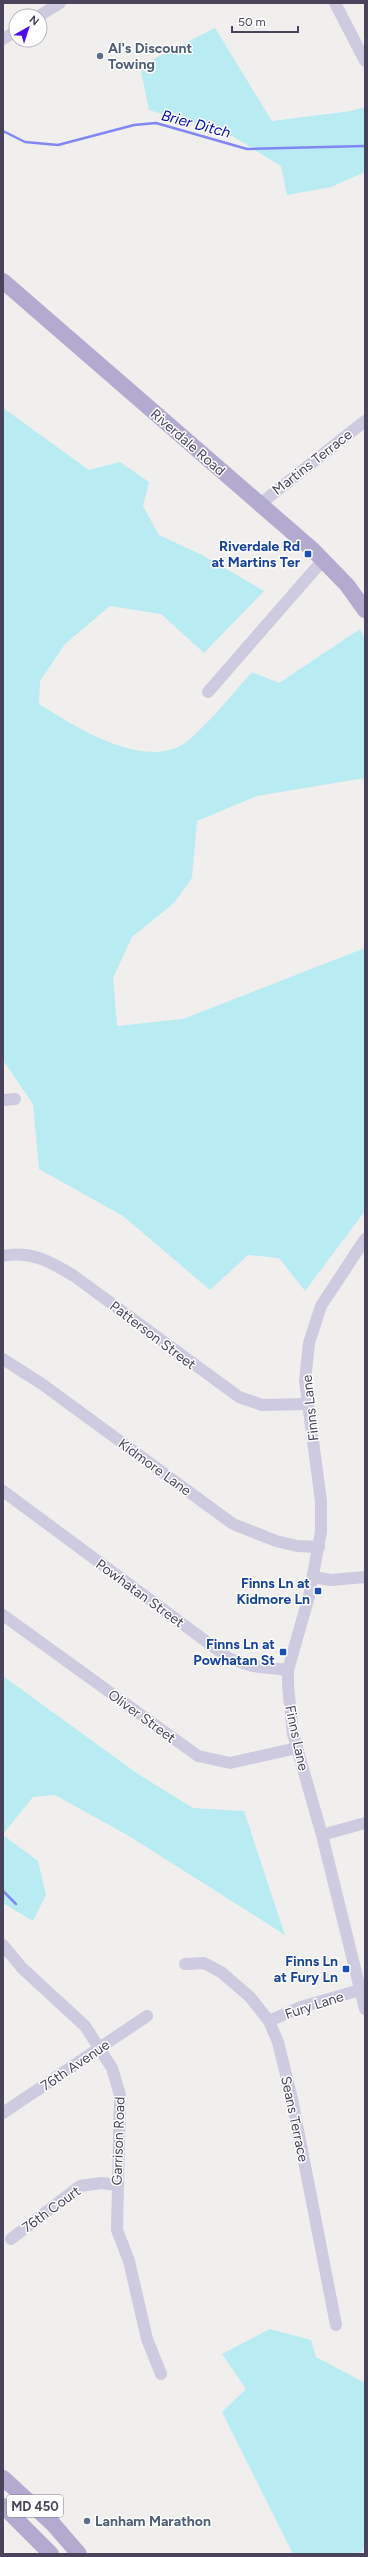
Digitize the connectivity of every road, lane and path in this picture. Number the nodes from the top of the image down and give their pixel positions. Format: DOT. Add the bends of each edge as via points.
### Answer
graph roads {
  1 [pos="60,3"];
  2 [pos="335,3"];
  3 [pos="48,10"];
  4 [pos="365,62"];
  5 [pos="3,281"];
  6 [pos="365,421"];
  7 [pos="260,504"];
  8 [pos="323,560"];
  9 [pos="365,610"];
  10 [pos="208,692"];
  11 [pos="365,1239"];
  12 [pos="3,1256"];
  13 [pos="3,1359"];
  14 [pos="307,1404"];
  15 [pos="3,1491"];
  16 [pos="319,1547"];
  17 [pos="313,1577"];
  18 [pos="365,1577"];
  19 [pos="3,1615"];
  20 [pos="288,1670"];
  21 [pos="297,1748"];
  22 [pos="365,1823"];
  23 [pos="322,1835"];
  24 [pos="3,1945"];
  25 [pos="185,1964"];
  26 [pos="360,1990"];
  27 [pos="365,2009"];
  28 [pos="147,2016"];
  29 [pos="269,2021"];
  30 [pos="100,2049"];
  31 [pos="3,2113"];
  32 [pos="117,2185"];
  33 [pos="11,2239"];
  34 [pos="336,2325"];
  35 [pos="161,2374"];
  36 [pos="3,2478"];
  37 [pos="3,2506"];
  38 [pos="51,2554"];
  39 [pos="79,2554"];
  1 -- 3 [label="street"];
  2 -- 4 [label="street"];
  5 -- 7 [label="main road, Riverdale Road"];
  6 -- 7 [label="street, Martins Terrace"];
  7 -- 8 [label="main road, Riverdale Road"];
  8 -- 9 [label="main road, Riverdale Road" via="347,585"];
  8 -- 10 [label="street"];
  11 -- 14 [label="street, Finns Lane" via="326,1296 314,1323 306,1358"];
  12 -- 14 [label="street, Patterson Street" via="30,1255 68,1272 239,1397 262,1405"];
  13 -- 16 [label="street, Kidmore Lane" via="42,1384 233,1524 276,1541"];
  14 -- 16 [label="street, Finns Lane" via="321,1501"];
  15 -- 20 [label="street, Powhatan Street" via="230,1659 253,1666"];
  16 -- 17 [label="street, Finns Lane"];
  17 -- 18 [label="street" via="331,1580"];
  17 -- 20 [label="street, Finns Lane"];
  19 -- 21 [label="street, Oliver Street" via="198,1756 230,1763"];
  20 -- 21 [label="street, Finns Lane" via="290,1717"];
  21 -- 23 [label="street, Finns Lane"];
  22 -- 23 [label="street"];
  23 -- 26 [label="street, Finns Lane"];
  24 -- 30 [label="street, Garrison Road" via="22,1968 76,2016"];
  25 -- 29 [label="street, Seans Terrace" via="204,1963 221,1972 250,1997"];
  26 -- 27 [label="street, Finns Lane"];
  26 -- 29 [label="street, Fury Lane" via="301,2007"];
  28 -- 30 [label="street, 76th Avenue"];
  29 -- 34 [label="street, Seans Terrace" via="278,2042 290,2092"];
  30 -- 31 [label="street, 76th Avenue"];
  30 -- 32 [label="street, Garrison Road" via="112,2068 120,2095"];
  32 -- 33 [label="street, 76th Court" via="101,2183 80,2186"];
  32 -- 35 [label="street, Garrison Road" via="117,2230 129,2261 147,2339"];
  36 -- 39 [label="main road, MD 450" via="53,2524"];
  37 -- 38 [label="main road, MD 450"];
}
